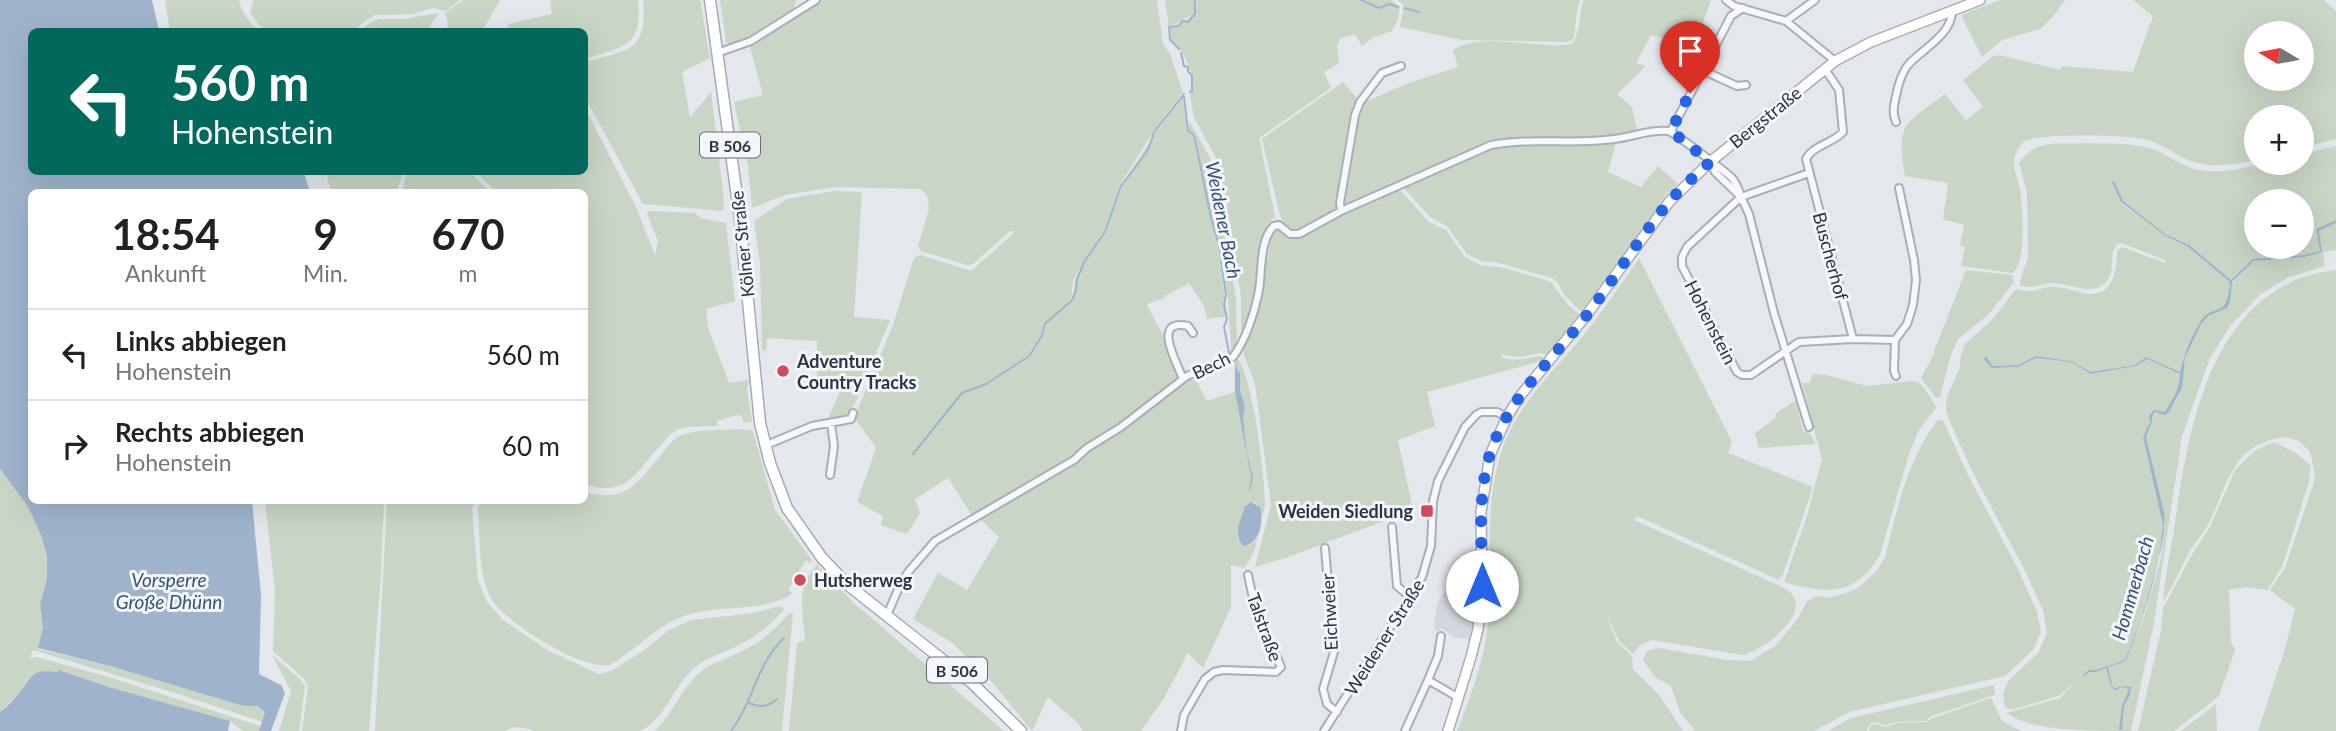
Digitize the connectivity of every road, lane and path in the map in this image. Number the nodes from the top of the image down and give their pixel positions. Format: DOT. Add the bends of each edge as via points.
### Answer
graph roads {
  1 [pos="710,0"];
  2 [pos="816,0"];
  3 [pos="1726,0"];
  4 [pos="1815,0"];
  5 [pos="1980,0"];
  6 [pos="1742,8"];
  7 [pos="1952,11"];
  8 [pos="1786,21"];
  9 [pos="718,53"];
  10 [pos="1835,61"];
  11 [pos="1401,66"];
  12 [pos="1825,69"];
  13 [pos="1702,70"];
  14 [pos="1746,85"];
  15 [pos="1896,122"];
  16 [pos="1671,131"];
  17 [pos="1710,162"];
  18 [pos="1809,173"];
  19 [pos="1899,188"];
  20 [pos="1741,197"];
  21 [pos="1342,211"];
  22 [pos="1193,333"];
  23 [pos="1853,339"];
  24 [pos="1895,340"];
  25 [pos="1786,349"];
  26 [pos="1896,376"];
  27 [pos="1183,379"];
  28 [pos="853,413"];
  29 [pos="1507,416"];
  30 [pos="831,424"];
  31 [pos="1810,427"];
  32 [pos="764,446"];
  33 [pos="830,475"];
  34 [pos="1392,527"];
  35 [pos="1325,548"];
  36 [pos="1248,575"];
  37 [pos="1409,596"];
  38 [pos="887,615"];
  39 [pos="1441,636"];
  40 [pos="1428,680"];
  41 [pos="1459,698"];
  42 [pos="1337,712"];
  43 [pos="1021,731"];
  44 [pos="1181,731"];
  45 [pos="1324,731"];
  46 [pos="1405,731"];
  47 [pos="1447,731"];
  1 -- 9 [label="main road, Kölner Straße / B 506"];
  2 -- 9 [label="street" via="751,41"];
  3 -- 6 [label="street"];
  4 -- 8 [label="street"];
  5 -- 7 [label="main road, Bergstraße"];
  6 -- 8 [label="street"];
  6 -- 13 [label="street" via="1731,16"];
  7 -- 10 [label="main road, Bergstraße"];
  7 -- 15 [label="street" via="1940,36 1902,74 1894,103"];
  8 -- 10 [label="street"];
  9 -- 32 [label="main road, Kölner Straße / B 506"];
  10 -- 12 [label="main road, Bergstraße"];
  11 -- 21 [label="street" via="1382,73 1360,102"];
  12 -- 17 [label="main road, Bergstraße"];
  12 -- 18 [label="street" via="1839,90 1843,132 1808,154"];
  13 -- 14 [label="street" via="1737,86"];
  13 -- 16 [label="street"];
  16 -- 17 [label="street"];
  16 -- 21 [label="street" via="1615,139 1491,145"];
  17 -- 20 [label="street" via="1730,176"];
  17 -- 29 [label="main road, Bergstraße" via="1669,202"];
  18 -- 20 [label="street"];
  18 -- 23 [label="street, Buscherhof"];
  19 -- 24 [label="street" via="1916,280 1907,324"];
  20 -- 25 [label="street"];
  20 -- 25 [label="street, Hohenstein" via="1687,247 1682,266 1737,372 1751,374"];
  21 -- 27 [label="street, Bech" via="1296,235 1279,225 1269,231 1258,297 1237,352 1225,362"];
  22 -- 27 [label="street, Bech" via="1180,324 1168,334"];
  23 -- 24 [label="street"];
  23 -- 25 [label="street" via="1799,342"];
  24 -- 26 [label="street"];
  25 -- 31 [label="street"];
  27 -- 38 [label="street" via="1074,460 935,541 901,583"];
  28 -- 30 [label="street" via="851,419"];
  29 -- 37 [label="street, Weidener Straße" via="1488,411 1476,415 1455,445 1433,501 1429,560"];
  29 -- 41 [label="main road, Bergstraße" via="1490,455 1485,483 1480,608"];
  30 -- 32 [label="street" via="812,426"];
  30 -- 33 [label="street"];
  32 -- 38 [label="main road, Kölner Straße / B 506" via="787,508 806,538 848,585"];
  34 -- 37 [label="street" via="1397,586"];
  35 -- 42 [label="street, Eichweier" via="1334,652 1323,689 1328,704"];
  36 -- 44 [label="street, Talstraße" via="1255,608 1281,667 1276,672 1214,672 1184,715"];
  37 -- 42 [label="street, Weidener Straße"];
  38 -- 43 [label="main road, Kölner Straße / B 506" via="972,683"];
  39 -- 40 [label="street"];
  40 -- 41 [label="street"];
  40 -- 46 [label="street"];
  41 -- 47 [label="main road, Bergstraße"];
  42 -- 45 [label="street, Weidener Straße"];
}
